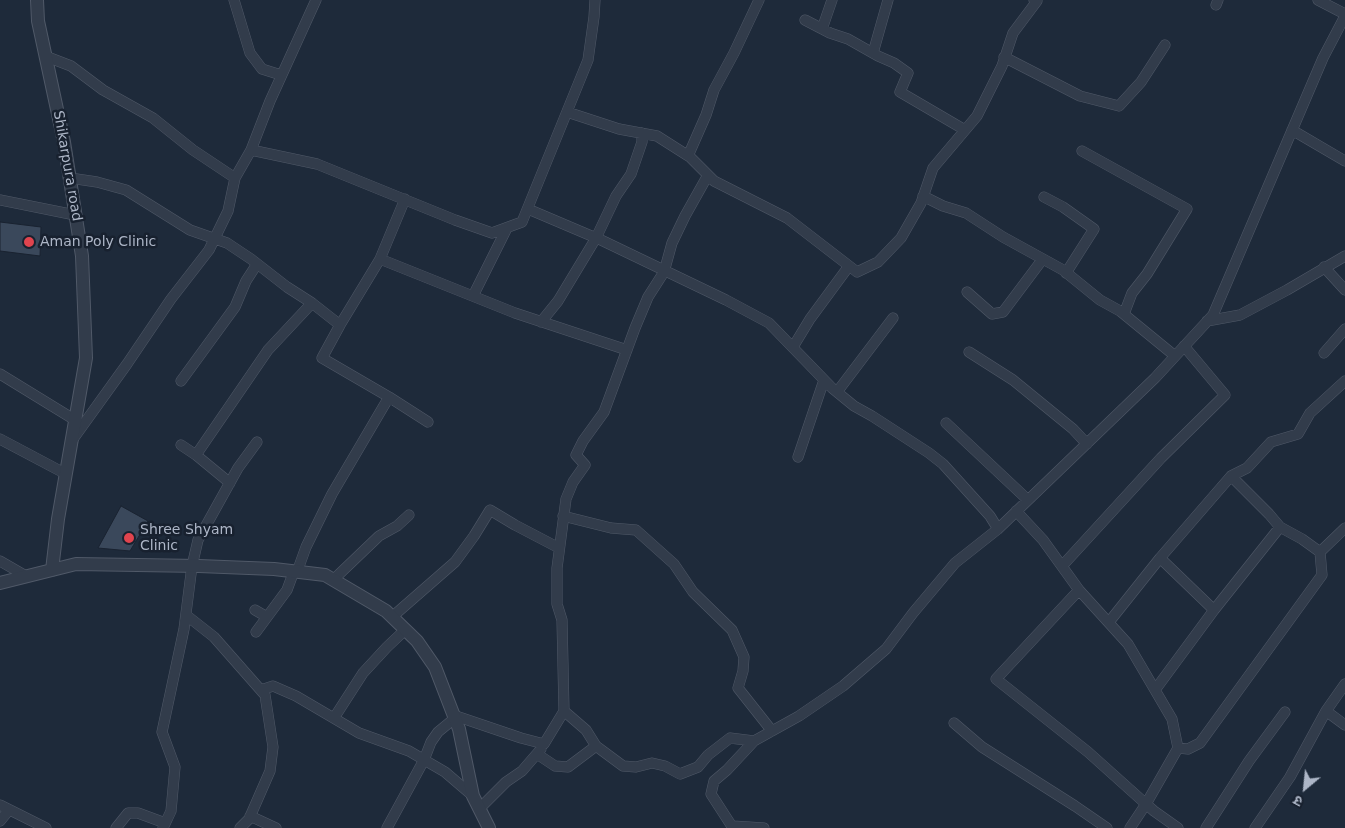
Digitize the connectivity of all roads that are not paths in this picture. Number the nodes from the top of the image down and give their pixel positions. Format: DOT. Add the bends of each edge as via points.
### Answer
graph roads {
  1 [pos="37,0"];
  2 [pos="234,0"];
  3 [pos="316,0"];
  4 [pos="595,0"];
  5 [pos="759,0"];
  6 [pos="832,0"];
  7 [pos="888,0"];
  8 [pos="1036,0"];
  9 [pos="1318,0"];
  10 [pos="1345,15"];
  11 [pos="805,20"];
  12 [pos="822,29"];
  13 [pos="1165,45"];
  14 [pos="872,53"];
  15 [pos="45,56"];
  16 [pos="1004,57"];
  17 [pos="282,75"];
  18 [pos="567,112"];
  19 [pos="965,130"];
  20 [pos="1292,130"];
  21 [pos="642,133"];
  22 [pos="251,150"];
  23 [pos="1082,151"];
  24 [pos="688,156"];
  25 [pos="1345,161"];
  26 [pos="708,175"];
  27 [pos="70,178"];
  28 [pos="235,178"];
  29 [pos="923,196"];
  30 [pos="1044,197"];
  31 [pos="0,200"];
  32 [pos="405,200"];
  33 [pos="528,209"];
  34 [pos="75,215"];
  35 [pos="506,228"];
  36 [pos="596,238"];
  37 [pos="214,239"];
  38 [pos="1345,256"];
  39 [pos="380,259"];
  40 [pos="1042,260"];
  41 [pos="257,264"];
  42 [pos="849,266"];
  43 [pos="1324,267"];
  44 [pos="664,272"];
  45 [pos="1066,273"];
  46 [pos="1345,290"];
  47 [pos="967,292"];
  48 [pos="473,296"];
  49 [pos="312,304"];
  50 [pos="1124,314"];
  51 [pos="894,318"];
  52 [pos="1208,321"];
  53 [pos="541,322"];
  54 [pos="340,325"];
  55 [pos="1345,329"];
  56 [pos="1184,346"];
  57 [pos="793,347"];
  58 [pos="627,350"];
  59 [pos="969,352"];
  60 [pos="1324,353"];
  61 [pos="1175,356"];
  62 [pos="0,374"];
  63 [pos="824,380"];
  64 [pos="181,381"];
  65 [pos="1345,381"];
  66 [pos="837,392"];
  67 [pos="389,397"];
  68 [pos="76,420"];
  69 [pos="428,422"];
  70 [pos="946,423"];
  71 [pos="0,439"];
  72 [pos="72,440"];
  73 [pos="257,442"];
  74 [pos="1087,444"];
  75 [pos="181,445"];
  76 [pos="196,455"];
  77 [pos="798,457"];
  78 [pos="66,474"];
  79 [pos="1231,476"];
  80 [pos="230,483"];
  81 [pos="1028,500"];
  82 [pos="1016,511"];
  83 [pos="409,515"];
  84 [pos="563,516"];
  85 [pos="1280,528"];
  86 [pos="1345,528"];
  87 [pos="998,529"];
  88 [pos="559,548"];
  89 [pos="1320,552"];
  90 [pos="1160,558"];
  91 [pos="0,561"];
  92 [pos="192,566"];
  93 [pos="1062,566"];
  94 [pos="52,570"];
  95 [pos="295,572"];
  96 [pos="26,576"];
  97 [pos="333,580"];
  98 [pos="0,583"];
  99 [pos="1079,590"];
  100 [pos="255,610"];
  101 [pos="1214,610"];
  102 [pos="186,615"];
  103 [pos="267,617"];
  104 [pos="392,617"];
  105 [pos="1109,622"];
  106 [pos="405,630"];
  107 [pos="256,632"];
  108 [pos="1345,684"];
  109 [pos="261,690"];
  110 [pos="1155,690"];
  111 [pos="564,711"];
  112 [pos="1326,711"];
  113 [pos="1285,712"];
  114 [pos="454,717"];
  115 [pos="334,718"];
  116 [pos="954,724"];
  117 [pos="1345,724"];
  118 [pos="772,731"];
  119 [pos="754,741"];
  120 [pos="544,744"];
  121 [pos="596,746"];
  122 [pos="1178,748"];
  123 [pos="537,754"];
  124 [pos="424,760"];
  125 [pos="473,796"];
  126 [pos="1146,804"];
  127 [pos="5,808"];
  128 [pos="479,809"];
  129 [pos="250,816"];
  130 [pos="0,821"];
  131 [pos="164,825"];
  132 [pos="733,827"];
  133 [pos="46,828"];
  134 [pos="116,828"];
  135 [pos="240,828"];
  136 [pos="276,828"];
  137 [pos="387,828"];
  138 [pos="489,828"];
  139 [pos="764,828"];
  140 [pos="1107,828"];
  141 [pos="1130,828"];
  142 [pos="1178,828"];
  143 [pos="1206,828"];
  144 [pos="1255,828"];
  1 -- 15 [label="street, Shikarpura road"];
  2 -- 17 [label="street" via="250,53 262,69"];
  3 -- 17 [label="street"];
  4 -- 18 [label="street" via="588,60"];
  5 -- 24 [label="street" via="714,90"];
  6 -- 12 [label="street"];
  7 -- 14 [label="street"];
  8 -- 16 [label="street" via="1013,33"];
  9 -- 10 [label="street"];
  10 -- 20 [label="street"];
  11 -- 12 [label="street"];
  12 -- 14 [label="street"];
  13 -- 16 [label="street" via="1141,82 1119,106 1080,96"];
  14 -- 19 [label="street" via="908,73 900,92"];
  15 -- 27 [label="street, Shikarpura road"];
  15 -- 28 [label="street" via="71,66 103,90 153,118"];
  16 -- 19 [label="street" via="977,116"];
  17 -- 22 [label="street"];
  18 -- 21 [label="street"];
  18 -- 33 [label="street"];
  19 -- 29 [label="street" via="933,168"];
  20 -- 25 [label="street"];
  20 -- 52 [label="street"];
  21 -- 24 [label="street" via="657,136"];
  21 -- 36 [label="street" via="642,142 630,174"];
  22 -- 28 [label="street"];
  22 -- 32 [label="street" via="317,164"];
  23 -- 50 [label="street" via="1187,209 1132,293"];
  24 -- 26 [label="street"];
  26 -- 42 [label="street" via="788,218"];
  26 -- 44 [label="street" via="672,243"];
  27 -- 34 [label="street, Shikarpura road"];
  27 -- 37 [label="street" via="126,190 190,230"];
  28 -- 37 [label="street" via="228,211"];
  29 -- 40 [label="street" via="966,213"];
  29 -- 42 [label="street" via="901,238 878,262 857,272"];
  30 -- 45 [label="street" via="1094,229"];
  31 -- 34 [label="street"];
  32 -- 35 [label="street" via="492,233"];
  32 -- 39 [label="street"];
  33 -- 35 [label="street" via="522,222"];
  33 -- 36 [label="street"];
  34 -- 68 [label="street, Shikarpura road" via="82,256 86,358"];
  35 -- 48 [label="street"];
  36 -- 44 [label="street"];
  36 -- 53 [label="street" via="558,301"];
  37 -- 41 [label="street" via="227,243"];
  37 -- 72 [label="street"];
  38 -- 43 [label="street"];
  39 -- 48 [label="street"];
  39 -- 54 [label="street"];
  40 -- 45 [label="street"];
  40 -- 47 [label="street" via="1003,312 992,314"];
  41 -- 49 [label="street"];
  41 -- 64 [label="street" via="235,307"];
  42 -- 57 [label="street"];
  43 -- 46 [label="street"];
  43 -- 52 [label="street" via="1240,315"];
  44 -- 57 [label="street" via="769,323"];
  44 -- 58 [label="street" via="648,297"];
  45 -- 50 [label="street"];
  48 -- 53 [label="street"];
  49 -- 54 [label="street"];
  49 -- 76 [label="street" via="268,350"];
  50 -- 61 [label="street"];
  51 -- 66 [label="street"];
  52 -- 56 [label="street"];
  53 -- 58 [label="street"];
  54 -- 67 [label="street" via="322,358"];
  55 -- 60 [label="street"];
  56 -- 61 [label="street"];
  56 -- 93 [label="street" via="1224,395"];
  57 -- 63 [label="street"];
  58 -- 84 [label="street" via="604,412 576,455 585,465 573,482"];
  59 -- 74 [label="street" via="1012,380"];
  61 -- 74 [label="street"];
  62 -- 68 [label="street"];
  63 -- 66 [label="street"];
  63 -- 77 [label="street"];
  65 -- 79 [label="street" via="1310,413 1298,434 1271,442 1247,468"];
  66 -- 87 [label="street" via="943,464"];
  67 -- 69 [label="street"];
  67 -- 95 [label="street" via="332,494"];
  68 -- 72 [label="street, Shikarpura road"];
  70 -- 81 [label="street"];
  71 -- 78 [label="street"];
  72 -- 78 [label="street, Shikarpura road"];
  73 -- 80 [label="street"];
  74 -- 81 [label="street"];
  75 -- 76 [label="street"];
  76 -- 80 [label="street"];
  78 -- 94 [label="street, Shikarpura road"];
  79 -- 85 [label="street"];
  79 -- 90 [label="street"];
  80 -- 92 [label="street" via="198,540"];
  81 -- 82 [label="street"];
  82 -- 87 [label="street"];
  82 -- 93 [label="street"];
  83 -- 97 [label="street" via="379,536"];
  84 -- 88 [label="street"];
  84 -- 118 [label="street" via="611,528 636,530 674,564 693,592 732,630 744,657 738,688"];
  85 -- 89 [label="street"];
  85 -- 101 [label="street"];
  86 -- 89 [label="street"];
  87 -- 118 [label="street" via="955,563 886,649 843,686"];
  88 -- 104 [label="street" via="490,510 455,562"];
  88 -- 111 [label="street" via="557,604 562,620"];
  89 -- 122 [label="street" via="1322,575 1200,743 1188,749"];
  90 -- 101 [label="street"];
  90 -- 105 [label="street"];
  91 -- 96 [label="street"];
  92 -- 94 [label="street" via="76,564"];
  92 -- 95 [label="street"];
  92 -- 102 [label="street"];
  93 -- 99 [label="street"];
  94 -- 96 [label="street"];
  95 -- 97 [label="street" via="325,575"];
  95 -- 103 [label="street" via="287,590"];
  96 -- 98 [label="street"];
  97 -- 104 [label="street"];
  99 -- 105 [label="street"];
  99 -- 126 [label="street" via="996,679 1088,752"];
  100 -- 103 [label="street"];
  101 -- 110 [label="street"];
  102 -- 109 [label="street" via="214,637"];
  102 -- 131 [label="street" via="162,732 175,767 171,811"];
  103 -- 107 [label="street"];
  104 -- 106 [label="street"];
  105 -- 110 [label="street" via="1128,644"];
  106 -- 114 [label="street" via="435,667"];
  106 -- 115 [label="street" via="363,674"];
  108 -- 112 [label="street"];
  109 -- 115 [label="street" via="274,686"];
  109 -- 129 [label="street" via="265,695 273,747 270,771"];
  110 -- 122 [label="street" via="1172,719"];
  111 -- 120 [label="street"];
  111 -- 121 [label="street" via="586,730"];
  112 -- 117 [label="street"];
  112 -- 144 [label="street" via="1290,777"];
  113 -- 143 [label="street"];
  114 -- 120 [label="street"];
  114 -- 124 [label="street" via="431,742"];
  114 -- 125 [label="street"];
  115 -- 124 [label="street" via="359,733 409,751"];
  116 -- 140 [label="street" via="982,748"];
  118 -- 119 [label="street"];
  119 -- 121 [label="street" via="730,738 698,767 680,774 652,763 623,766"];
  119 -- 132 [label="street" via="714,781 711,794"];
  120 -- 123 [label="street"];
  121 -- 123 [label="street" via="568,767 555,766"];
  122 -- 126 [label="street"];
  123 -- 128 [label="street"];
  124 -- 125 [label="street" via="445,772"];
  124 -- 137 [label="street"];
  125 -- 128 [label="street"];
  126 -- 141 [label="street"];
  126 -- 142 [label="street"];
  127 -- 130 [label="street"];
  127 -- 133 [label="street"];
  128 -- 138 [label="street"];
  129 -- 135 [label="street"];
  129 -- 136 [label="street"];
  131 -- 134 [label="street" via="138,813 128,813"];
  132 -- 139 [label="street"];
}
